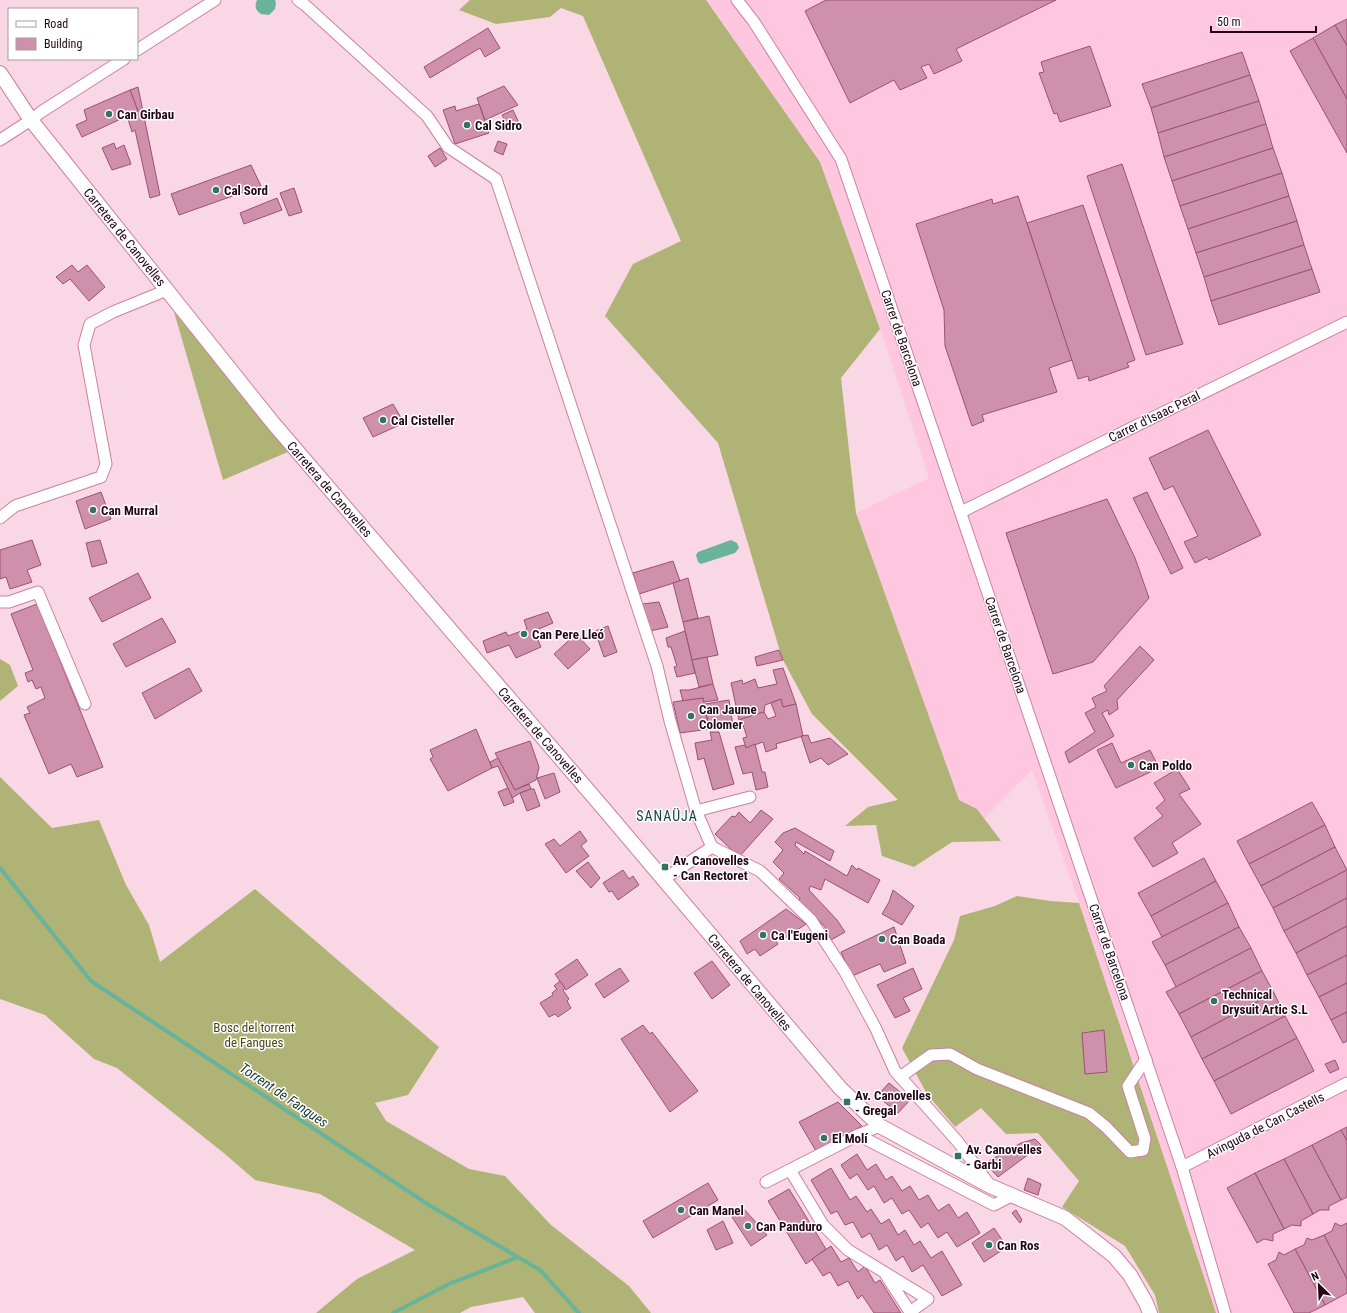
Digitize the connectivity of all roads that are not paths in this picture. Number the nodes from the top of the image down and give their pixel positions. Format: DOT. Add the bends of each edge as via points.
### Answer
graph roads {
  1 [pos="215,0"];
  2 [pos="298,0"];
  3 [pos="737,0"];
  4 [pos="138,49"];
  5 [pos="122,60"];
  6 [pos="0,73"];
  7 [pos="31,120"];
  8 [pos="0,140"];
  9 [pos="167,290"];
  10 [pos="1347,322"];
  11 [pos="961,512"];
  12 [pos="0,518"];
  13 [pos="0,602"];
  14 [pos="86,704"];
  15 [pos="750,797"];
  16 [pos="696,811"];
  17 [pos="712,847"];
  18 [pos="664,879"];
  19 [pos="1146,1059"];
  20 [pos="900,1076"];
  21 [pos="1347,1083"];
  22 [pos="880,1126"];
  23 [pos="858,1136"];
  24 [pos="1182,1167"];
  25 [pos="790,1170"];
  26 [pos="766,1182"];
  27 [pos="990,1186"];
  28 [pos="1012,1195"];
  29 [pos="884,1272"];
  30 [pos="1150,1313"];
  31 [pos="1225,1313"];
  1 -- 4 [label="street"];
  2 -- 16 [label="street" via="428,116 448,147 496,180 657,666"];
  3 -- 11 [label="street, Carrer de Barcelona" via="754,22 841,159"];
  5 -- 7 [label="street"];
  6 -- 7 [label="street, Carretera de Canovelles"];
  7 -- 8 [label="street"];
  7 -- 9 [label="street, Carretera de Canovelles"];
  9 -- 12 [label="street" via="90,324 84,345 106,464 101,477 15,506"];
  9 -- 18 [label="street, Carretera de Canovelles" via="273,423"];
  10 -- 11 [label="street, Carrer d'Isaac Peral"];
  11 -- 19 [label="street, Carrer de Barcelona"];
  13 -- 14 [label="street" via="9,602 38,592"];
  15 -- 16 [label="street"];
  16 -- 17 [label="street"];
  17 -- 18 [label="street"];
  17 -- 20 [label="street" via="760,871 811,920 845,972 876,1029 894,1071"];
  18 -- 22 [label="street, Carretera de Canovelles" via="840,1088"];
  19 -- 20 [label="street" via="1128,1086 1145,1139 1143,1150 1130,1152 1089,1113 977,1069 950,1054 931,1055"];
  19 -- 24 [label="street, Carrer de Barcelona"];
  20 -- 27 [label="street" via="958,1142"];
  21 -- 24 [label="street, Avinguda de Can Castells"];
  22 -- 23 [label="street"];
  22 -- 27 [label="street, Carretera de Canovelles"];
  23 -- 25 [label="street"];
  23 -- 28 [label="street" via="994,1205"];
  24 -- 31 [label="street, Carrer de Barcelona"];
  25 -- 26 [label="street"];
  25 -- 29 [label="street" via="823,1225 848,1250"];
  27 -- 28 [label="street, Carretera de Canovelles"];
  28 -- 30 [label="street, Carretera de Canovelles" via="1066,1218 1114,1256 1130,1275"];
}
